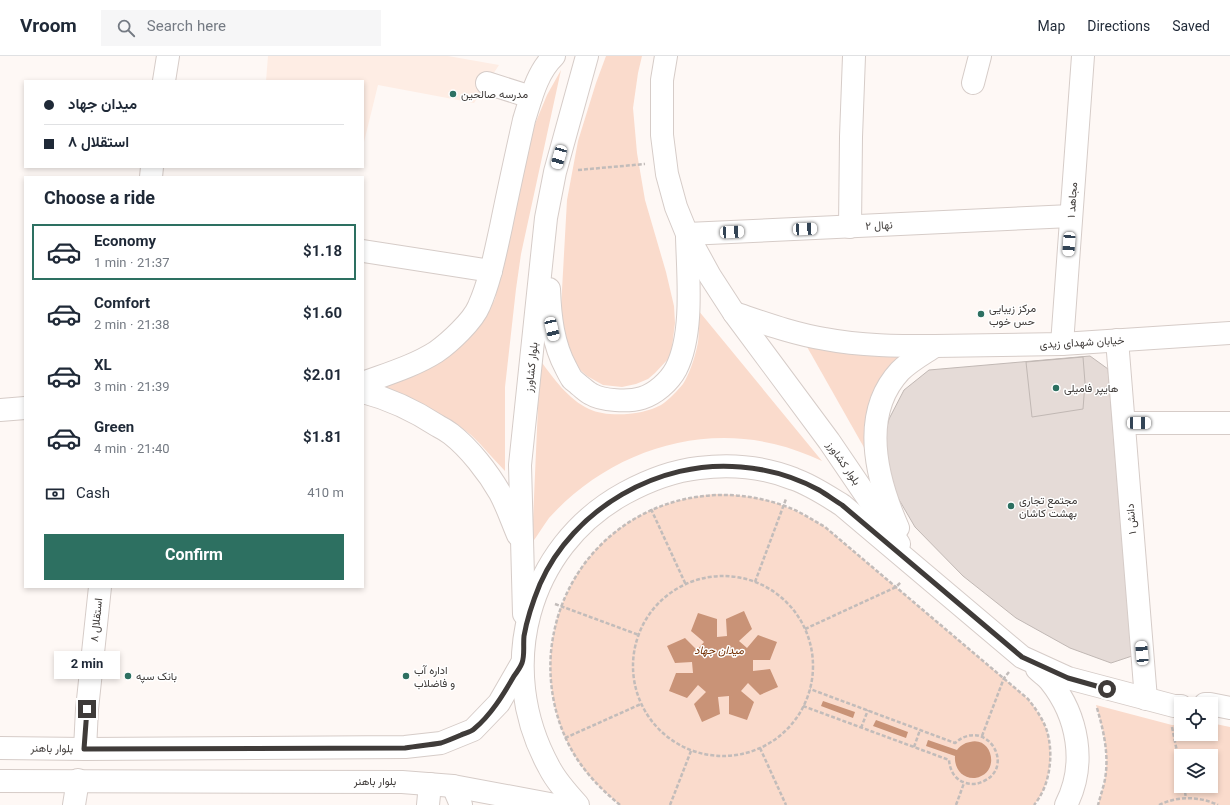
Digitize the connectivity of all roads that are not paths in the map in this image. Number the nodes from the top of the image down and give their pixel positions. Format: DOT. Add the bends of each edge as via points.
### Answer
graph roads {
  1 [pos="168,56"];
  2 [pos="554,56"];
  3 [pos="587,56"];
  4 [pos="666,56"];
  5 [pos="854,56"];
  6 [pos="980,56"];
  7 [pos="1083,56"];
  8 [pos="164,80"];
  9 [pos="487,83"];
  10 [pos="973,83"];
  11 [pos="531,97"];
  12 [pos="1071,216"];
  13 [pos="546,218"];
  14 [pos="850,227"];
  15 [pos="687,234"];
  16 [pos="364,251"];
  17 [pos="491,271"];
  18 [pos="734,313"];
  19 [pos="1230,333"];
  20 [pos="1117,340"];
  21 [pos="1062,344"];
  22 [pos="935,346"];
  23 [pos="364,382"];
  24 [pos="364,392"];
  25 [pos="24,408"];
  26 [pos="0,410"];
  27 [pos="1124,423"];
  28 [pos="1230,423"];
  29 [pos="523,547"];
  30 [pos="914,566"];
  31 [pos="100,588"];
  32 [pos="524,636"];
  33 [pos="1022,657"];
  34 [pos="522,663"];
  35 [pos="1146,699"];
  36 [pos="1174,705"];
  37 [pos="1218,706"];
  38 [pos="1230,708"];
  39 [pos="0,748"];
  40 [pos="84,749"];
  41 [pos="78,780"];
  42 [pos="0,781"];
  43 [pos="430,784"];
  44 [pos="457,795"];
  45 [pos="74,805"];
  46 [pos="428,805"];
  47 [pos="555,805"];
  48 [pos="578,805"];
  49 [pos="1066,805"];
  1 -- 8 [label="main road"];
  2 -- 11 [label="main road" via="538,80"];
  3 -- 13 [label="main road, بلوار کشاورز" via="554,172"];
  4 -- 15 [label="main road, بلوار کشاورز" via="662,80 662,135 667,174"];
  5 -- 14 [label="main road"];
  6 -- 10 [label="main road"];
  7 -- 12 [label="main road, مجاهد ۱"];
  9 -- 11 [label="main road"];
  11 -- 17 [label="main road"];
  12 -- 14 [label="main road, نهال ۲"];
  12 -- 21 [label="main road, مجاهد ۱"];
  13 -- 15 [label="main road" via="550,308 557,350 572,379 592,395 610,400 642,398 657,390 676,369 684,344 687,318"];
  13 -- 29 [label="main road, بلوار کشاورز" via="520,465"];
  14 -- 15 [label="main road, نهال ۲"];
  15 -- 18 [label="main road, بلوار کشاورز"];
  16 -- 17 [label="main road"];
  17 -- 23 [label="main road" via="479,307 447,344 422,360"];
  18 -- 22 [label="main road, خیابان شهدای زیدی" via="781,329 826,339 878,346"];
  18 -- 30 [label="main road, بلوار کشاورز" via="829,441"];
  19 -- 20 [label="main road, خیابان شهدای زیدی"];
  20 -- 21 [label="main road, خیابان شهدای زیدی"];
  20 -- 27 [label="main road, دانش ۱"];
  21 -- 22 [label="main road, خیابان شهدای زیدی"];
  22 -- 30 [label="main road" via="900,371 888,388 876,427 876,458 881,478 893,517"];
  24 -- 29 [label="main road" via="404,406 450,433 464,445 500,493"];
  25 -- 26 [label="main road"];
  27 -- 28 [label="main road"];
  27 -- 35 [label="main road, دانش ۱"];
  29 -- 32 [label="main road, بلوار کشاورز"];
  30 -- 32 [label="main road" via="842,505 794,479 740,467 713,466 686,470 641,484 610,501 588,518 553,560 535,597"];
  30 -- 33 [label="main road"];
  31 -- 40 [label="main road, استقلال ۸"];
  32 -- 34 [label="main road"];
  33 -- 35 [label="main road" via="1068,678"];
  33 -- 49 [label="main road" via="1049,680 1064,700 1074,723 1078,747 1077,772"];
  34 -- 40 [label="main road, بلوار باهنر" via="499,703 473,730 441,743 405,748"];
  34 -- 48 [label="main road" via="523,691 528,717 540,750 549,768"];
  35 -- 36 [label="main road"];
  37 -- 38 [label="main road"];
  39 -- 40 [label="main road, بلوار باهنر"];
  41 -- 42 [label="main road, بلوار باهنر"];
  41 -- 43 [label="main road, بلوار باهنر"];
  41 -- 45 [label="main road"];
  43 -- 44 [label="main road, بلوار باهنر"];
  43 -- 46 [label="main road"];
  44 -- 47 [label="main road, بلوار باهنر"];
}
